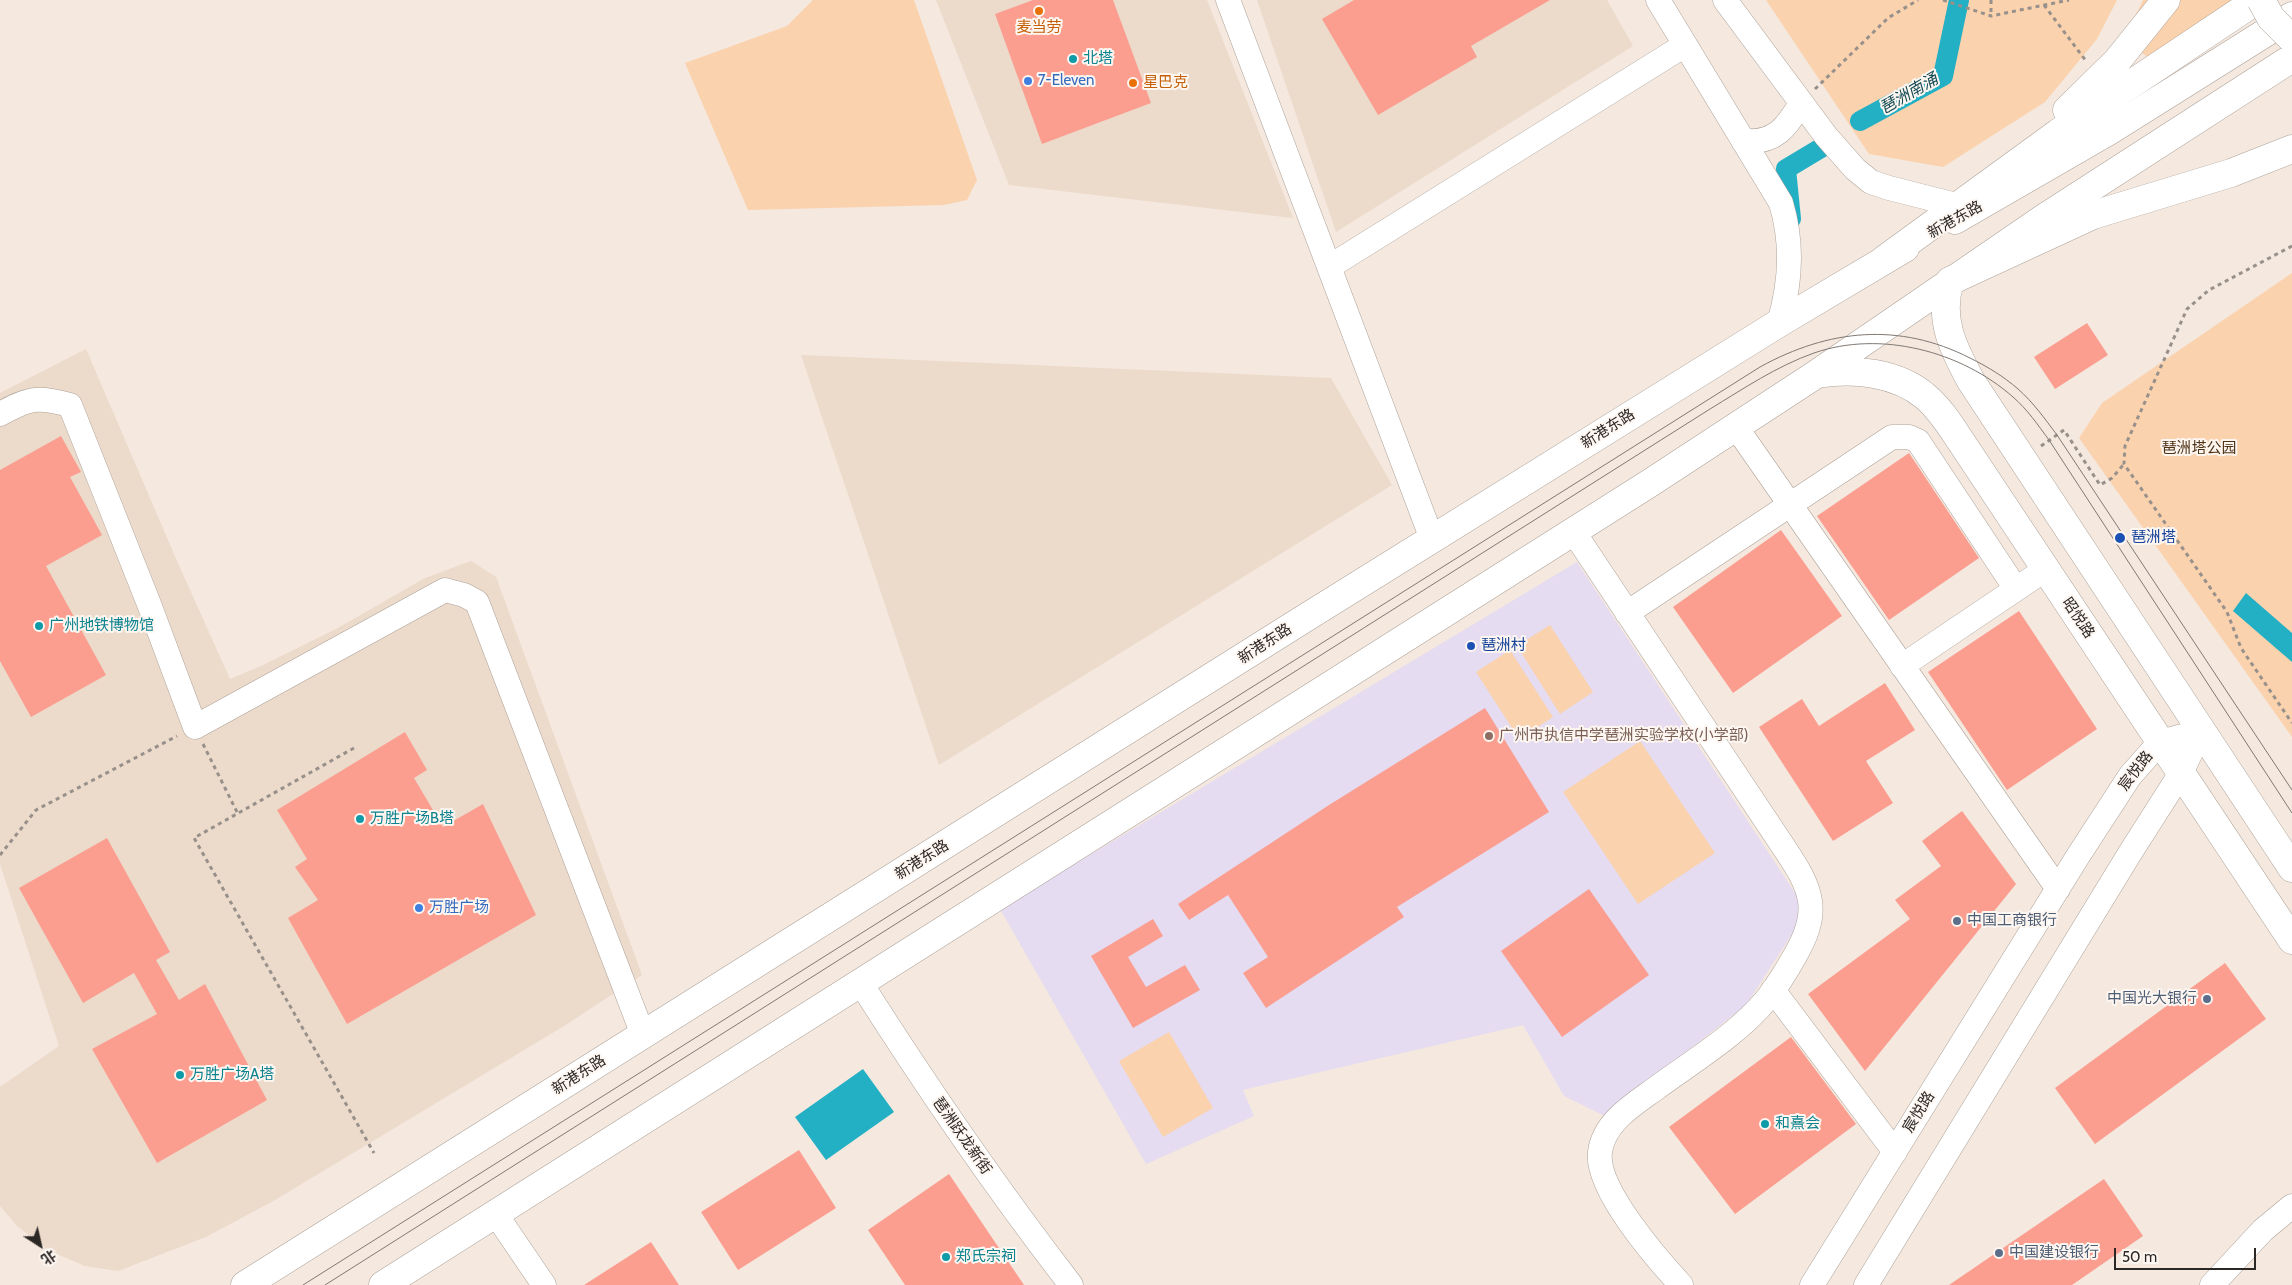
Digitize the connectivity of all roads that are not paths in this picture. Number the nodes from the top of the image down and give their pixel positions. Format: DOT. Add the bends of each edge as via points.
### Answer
graph roads {
  1 [pos="1228,0"];
  2 [pos="1658,0"];
  3 [pos="1725,0"];
  4 [pos="2166,0"];
  5 [pos="2257,0"];
  6 [pos="2261,0"];
  7 [pos="2292,16"];
  8 [pos="2292,39"];
  9 [pos="1685,45"];
  10 [pos="2292,58"];
  11 [pos="1801,103"];
  12 [pos="1743,141"];
  13 [pos="2292,149"];
  14 [pos="1961,207"];
  15 [pos="1329,267"];
  16 [pos="1950,281"];
  17 [pos="1780,323"];
  18 [pos="1815,375"];
  19 [pos="0,414"];
  20 [pos="1736,428"];
  21 [pos="1790,505"];
  22 [pos="1573,532"];
  23 [pos="1432,539"];
  24 [pos="2046,569"];
  25 [pos="2016,589"];
  26 [pos="1628,613"];
  27 [pos="1902,666"];
  28 [pos="2201,731"];
  29 [pos="2160,742"];
  30 [pos="2181,773"];
  31 [pos="2292,868"];
  32 [pos="2058,889"];
  33 [pos="2292,940"];
  34 [pos="860,982"];
  35 [pos="1773,990"];
  36 [pos="643,1035"];
  37 [pos="1895,1152"];
  38 [pos="2292,1206"];
  39 [pos="495,1213"];
  40 [pos="245,1285"];
  41 [pos="383,1285"];
  42 [pos="544,1285"];
  43 [pos="1071,1285"];
  44 [pos="1681,1285"];
  45 [pos="1812,1285"];
  46 [pos="1866,1285"];
  47 [pos="2212,1285"];
  1 -- 15 [label="street"];
  2 -- 9 [label="street"];
  3 -- 11 [label="street"];
  4 -- 14 [label="main road" via="2099,80"];
  5 -- 14 [label="main road" via="2066,128"];
  6 -- 8 [label="main road, bridge" via="2270,18"];
  7 -- 14 [label="main road, 新港东路" via="2102,135"];
  9 -- 12 [label="street"];
  9 -- 15 [label="street"];
  10 -- 16 [label="main road"];
  11 -- 12 [label="street" via="1791,120 1772,137 1756,142"];
  11 -- 14 [label="street" via="1854,170 1871,182"];
  12 -- 17 [label="street" via="1781,203 1787,224 1789,284"];
  13 -- 16 [label="main road" via="2231,173 2093,215"];
  14 -- 17 [label="main road, 新港东路" via="1885,259"];
  15 -- 23 [label="street"];
  16 -- 18 [label="main road"];
  16 -- 28 [label="main road" via="1945,296 1946,320 1971,382"];
  17 -- 23 [label="main road, 新港东路"];
  18 -- 20 [label="main road"];
  18 -- 24 [label="main road, 昭悦路" via="1839,370 1863,372 1892,378 1925,396 1945,419"];
  19 -- 36 [label="street" via="24,401 46,398 70,405 195,727 445,590 477,602"];
  20 -- 21 [label="street"];
  20 -- 22 [label="main road"];
  21 -- 25 [label="street" via="1892,437 1909,437 1918,441"];
  21 -- 26 [label="street"];
  21 -- 27 [label="street"];
  22 -- 26 [label="street"];
  22 -- 34 [label="main road"];
  23 -- 36 [label="main road, 新港东路"];
  24 -- 25 [label="street"];
  24 -- 29 [label="main road, 昭悦路"];
  25 -- 27 [label="street"];
  26 -- 35 [label="street" via="1800,873 1810,900 1809,926"];
  27 -- 32 [label="street"];
  28 -- 29 [label="street, 宸悦路"];
  28 -- 30 [label="street"];
  28 -- 31 [label="main road"];
  29 -- 30 [label="main road, 昭悦路"];
  29 -- 32 [label="street, 宸悦路" via="2130,776"];
  30 -- 33 [label="main road, 昭悦路"];
  30 -- 46 [label="street"];
  32 -- 37 [label="street, 宸悦路"];
  34 -- 39 [label="main road"];
  34 -- 43 [label="street, 琶洲跃龙新街" via="1020,1220"];
  35 -- 37 [label="street"];
  35 -- 44 [label="street" via="1746,1020 1621,1115 1605,1134 1600,1154 1602,1174 1644,1242"];
  36 -- 40 [label="main road, 新港东路"];
  37 -- 45 [label="street, 宸悦路"];
  38 -- 47 [label="street" via="2263,1230"];
  39 -- 41 [label="main road"];
  39 -- 42 [label="street"];
}
